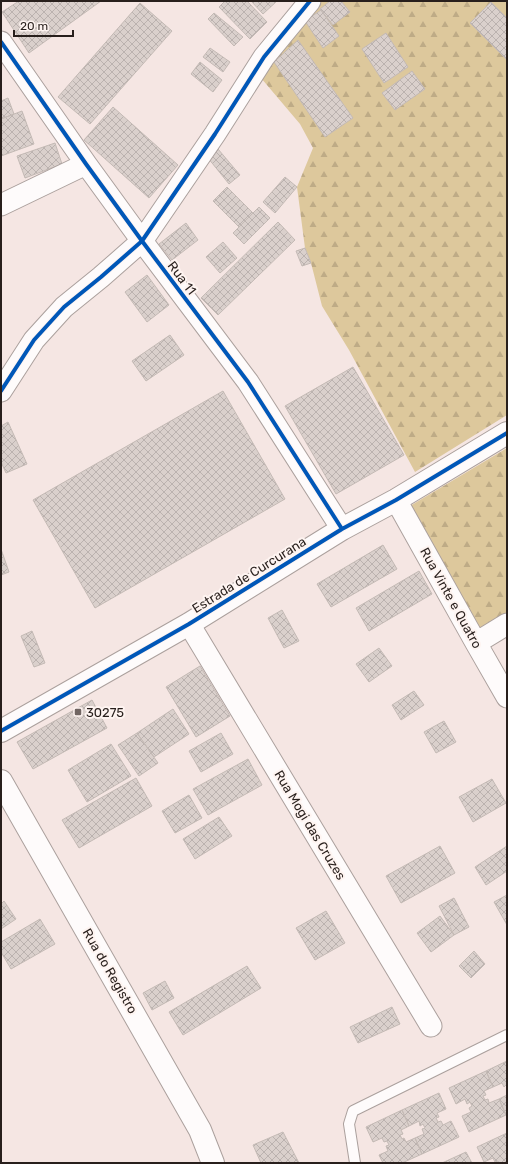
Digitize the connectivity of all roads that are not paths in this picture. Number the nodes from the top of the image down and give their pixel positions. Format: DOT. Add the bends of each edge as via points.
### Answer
graph roads {
  1 [pos="310,1"];
  2 [pos="1,42"];
  3 [pos="86,164"];
  4 [pos="1,205"];
  5 [pos="142,241"];
  6 [pos="1,391"];
  7 [pos="507,433"];
  8 [pos="396,500"];
  9 [pos="342,530"];
  10 [pos="189,624"];
  11 [pos="507,624"];
  12 [pos="476,643"];
  13 [pos="507,697"];
  14 [pos="1,731"];
  15 [pos="1,781"];
  16 [pos="431,1026"];
  17 [pos="507,1035"];
  18 [pos="213,1163"];
  19 [pos="355,1163"];
  1 -- 5 [label="street" via="264,57"];
  2 -- 3 [label="street, Rua 11"];
  3 -- 4 [label="street"];
  3 -- 5 [label="street, Rua 11"];
  5 -- 6 [label="street" via="64,307 34,340"];
  5 -- 9 [label="street, Rua 11" via="248,382"];
  7 -- 8 [label="main road, Estrada de Curcurana"];
  8 -- 9 [label="main road, Estrada de Curcurana"];
  8 -- 12 [label="street, Rua Vinte e Quatro"];
  9 -- 10 [label="main road, Estrada de Curcurana"];
  10 -- 14 [label="main road, Estrada de Curcurana"];
  10 -- 16 [label="street, Rua Mogi das Cruzes"];
  11 -- 12 [label="street"];
  12 -- 13 [label="street, Rua Vinte e Quatro"];
  15 -- 18 [label="main road, Rua do Registro" via="200,1130"];
  17 -- 19 [label="lane" via="353,1111 349,1124"];
}
